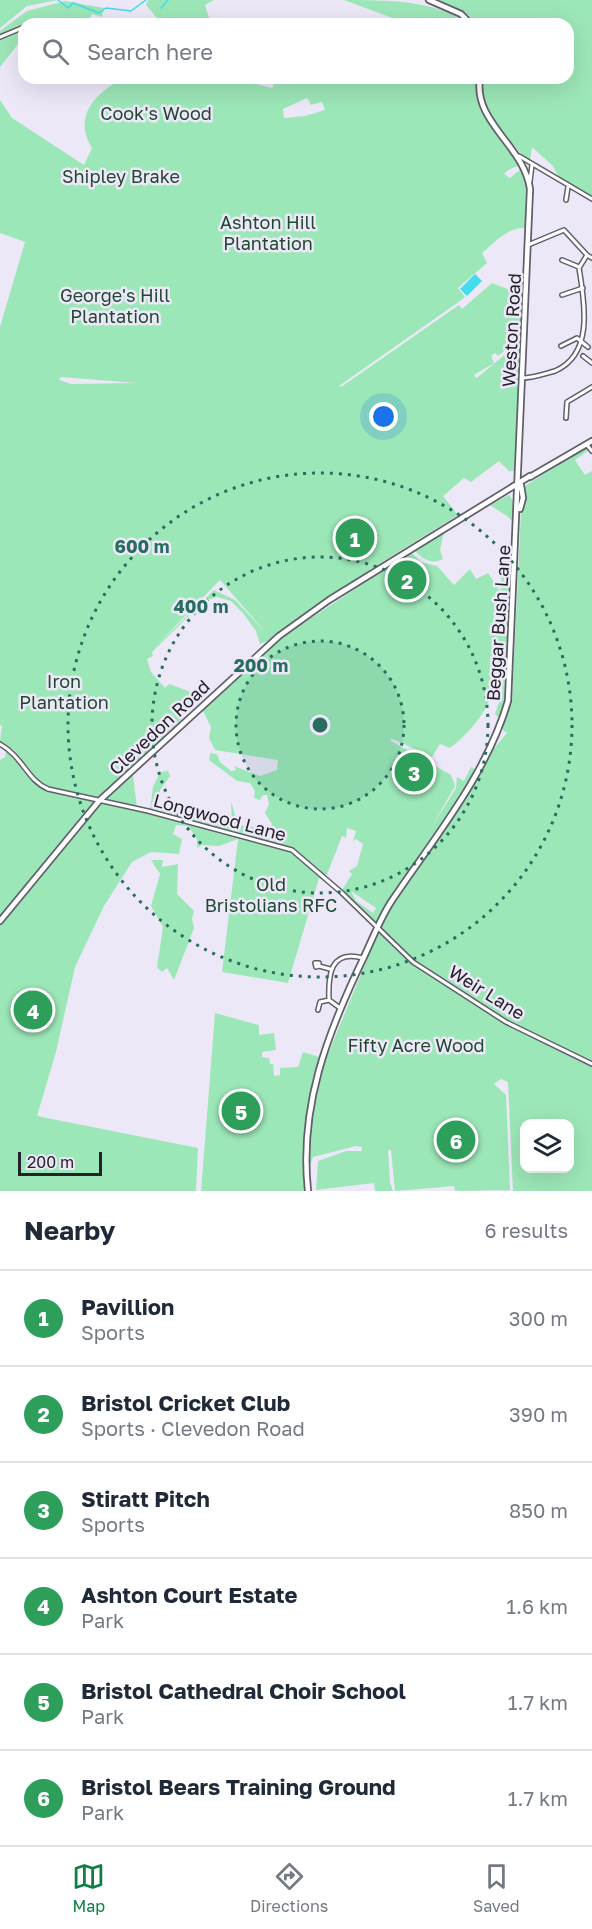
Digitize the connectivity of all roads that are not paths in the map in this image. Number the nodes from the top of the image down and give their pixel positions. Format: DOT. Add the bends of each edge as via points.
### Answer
graph roads {
  1 [pos="429,0"];
  2 [pos="465,18"];
  3 [pos="18,30"];
  4 [pos="0,37"];
  5 [pos="479,84"];
  6 [pos="519,156"];
  7 [pos="532,165"];
  8 [pos="529,185"];
  9 [pos="568,187"];
  10 [pos="565,197"];
  11 [pos="592,200"];
  12 [pos="528,245"];
  13 [pos="587,255"];
  14 [pos="592,258"];
  15 [pos="562,260"];
  16 [pos="579,267"];
  17 [pos="583,288"];
  18 [pos="564,295"];
  19 [pos="590,326"];
  20 [pos="590,341"];
  21 [pos="561,346"];
  22 [pos="588,347"];
  23 [pos="583,356"];
  24 [pos="592,363"];
  25 [pos="522,378"];
  26 [pos="592,387"];
  27 [pos="564,416"];
  28 [pos="592,441"];
  29 [pos="586,444"];
  30 [pos="592,451"];
  31 [pos="519,482"];
  32 [pos="505,491"];
  33 [pos="519,497"];
  34 [pos="518,512"];
  35 [pos="0,744"];
  36 [pos="99,801"];
  37 [pos="0,921"];
  38 [pos="377,927"];
  39 [pos="363,958"];
  40 [pos="319,966"];
  41 [pos="330,969"];
  42 [pos="329,1000"];
  43 [pos="340,1008"];
  44 [pos="318,1010"];
  45 [pos="592,1064"];
  46 [pos="308,1191"];
  1 -- 2 [label="main road"];
  3 -- 4 [label="street"];
  5 -- 6 [label="main road, Weston Road" via="482,107"];
  6 -- 7 [label="street"];
  6 -- 8 [label="main road, Weston Road"];
  7 -- 8 [label="street, Weston Road"];
  7 -- 9 [label="street"];
  8 -- 12 [label="main road, Weston Road"];
  9 -- 10 [label="street"];
  9 -- 11 [label="street"];
  12 -- 13 [label="street" via="564,230"];
  12 -- 25 [label="main road, Weston Road"];
  13 -- 14 [label="street"];
  13 -- 16 [label="street"];
  15 -- 16 [label="street"];
  16 -- 17 [label="street"];
  17 -- 18 [label="street"];
  17 -- 19 [label="street"];
  20 -- 22 [label="street"];
  21 -- 22 [label="street" via="577,338"];
  22 -- 23 [label="street"];
  23 -- 24 [label="street"];
  23 -- 25 [label="street" via="562,369"];
  25 -- 31 [label="main road, Weston Road"];
  26 -- 27 [label="street" via="568,401"];
  28 -- 29 [label="main road, Clevedon Road"];
  29 -- 30 [label="street"];
  29 -- 31 [label="main road, Clevedon Road"];
  31 -- 32 [label="main road, Clevedon Road"];
  31 -- 33 [label="main road, Beggar Bush Lane"];
  31 -- 34 [label="main road, Beggar Bush Lane" via="523,498"];
  32 -- 33 [label="main road"];
  32 -- 36 [label="main road, Clevedon Road" via="279,636"];
  33 -- 34 [label="main road, Beggar Bush Lane"];
  34 -- 38 [label="main road, Beggar Bush Lane" via="508,701 500,729 452,814"];
  35 -- 36 [label="street, Longwood Lane" via="19,757 39,786"];
  36 -- 37 [label="main road, Clevedon Road"];
  36 -- 38 [label="street, Longwood Lane" via="292,850"];
  38 -- 39 [label="main road, Beggar Bush Lane"];
  38 -- 45 [label="street, Weir Lane" via="413,962 506,1022"];
  39 -- 41 [label="street" via="346,958"];
  39 -- 43 [label="main road, Beggar Bush Lane"];
  40 -- 41 [label="street"];
  41 -- 42 [label="street"];
  42 -- 43 [label="street"];
  42 -- 44 [label="street" via="320,1002"];
  43 -- 46 [label="main road, Beggar Bush Lane" via="312,1093 304,1148"];
}
